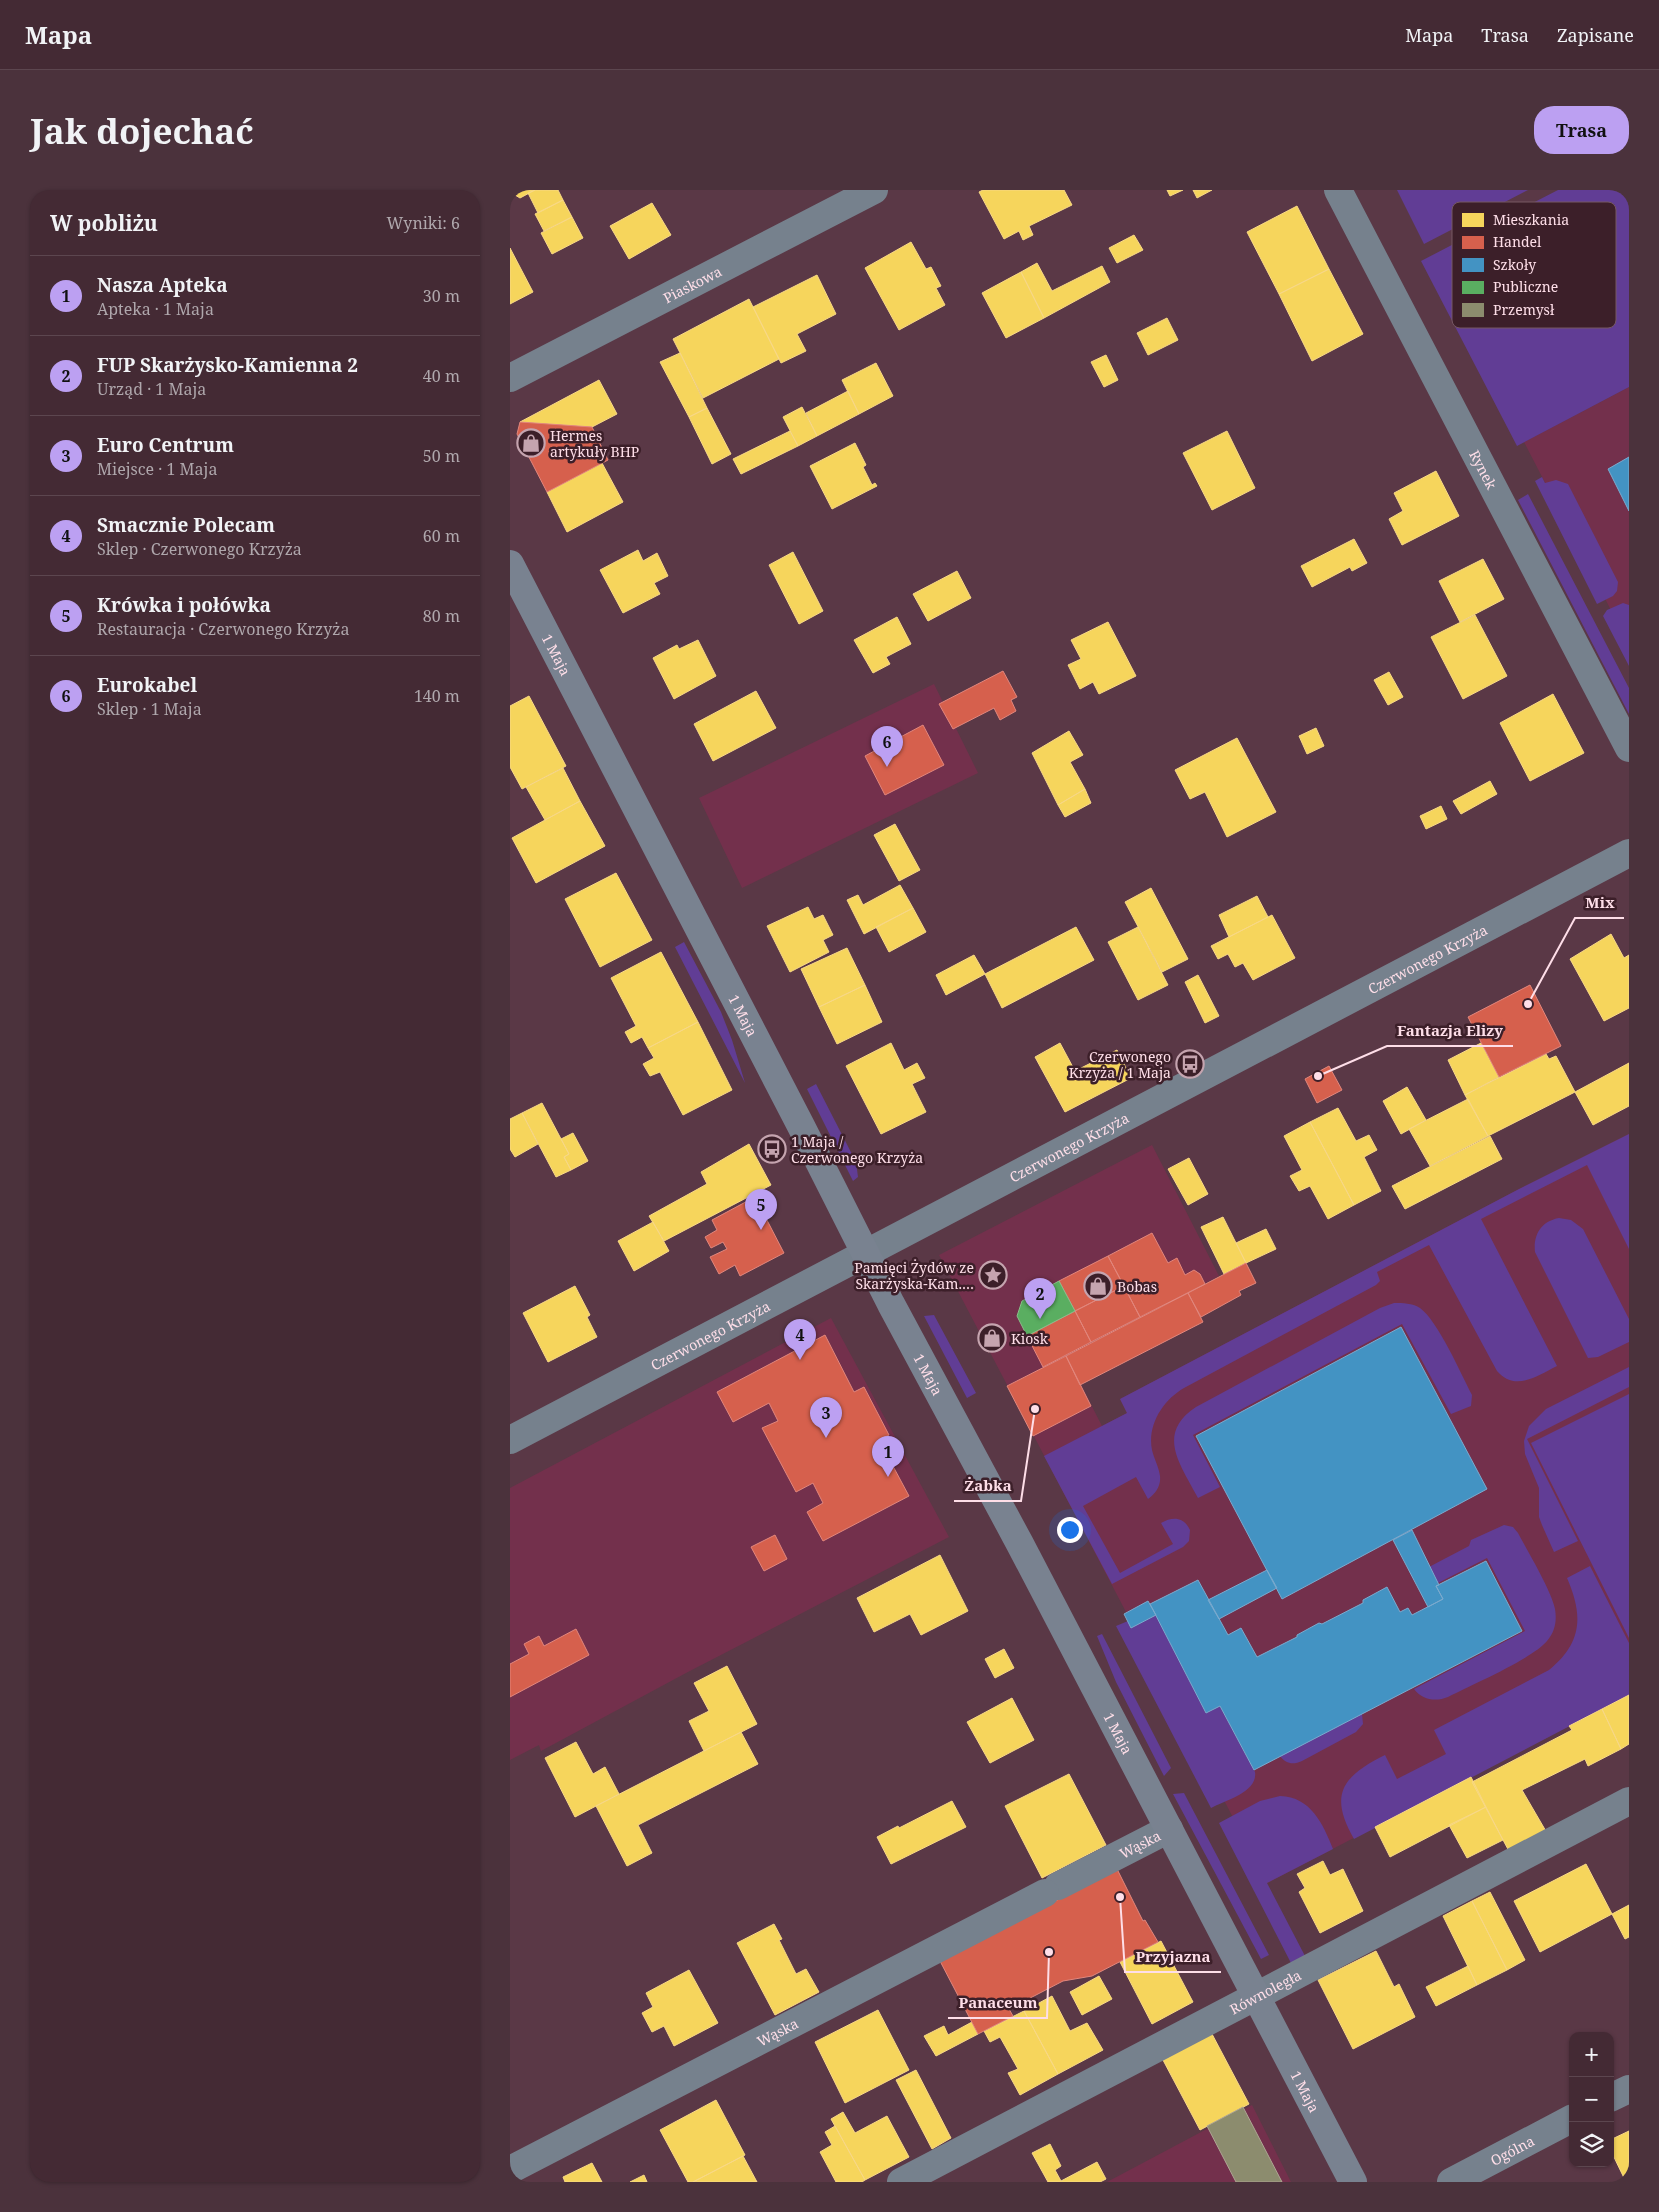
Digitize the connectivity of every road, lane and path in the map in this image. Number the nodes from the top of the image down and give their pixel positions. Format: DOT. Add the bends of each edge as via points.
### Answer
graph roads {
  1 [pos="874,190"];
  2 [pos="1338,190"];
  3 [pos="510,378"];
  4 [pos="510,564"];
  5 [pos="1629,748"];
  6 [pos="1629,853"];
  7 [pos="865,1253"];
  8 [pos="510,1440"];
  9 [pos="1629,1801"];
  10 [pos="1169,1829"];
  11 [pos="1255,1995"];
  12 [pos="1629,2089"];
  13 [pos="1614,2096"];
  14 [pos="1569,2120"];
  15 [pos="510,2170"];
  16 [pos="901,2182"];
  17 [pos="1353,2182"];
  18 [pos="1451,2182"];
  1 -- 3 [label="street, Piaskowa"];
  2 -- 5 [label="street, Rynek"];
  4 -- 7 [label="street, 1 Maja"];
  6 -- 7 [label="street, Czerwonego Krzyża"];
  7 -- 8 [label="street, Czerwonego Krzyża"];
  7 -- 10 [label="street, 1 Maja"];
  9 -- 11 [label="street, Równoległa"];
  10 -- 11 [label="street, 1 Maja"];
  10 -- 15 [label="street, Wąska"];
  11 -- 16 [label="street, Równoległa"];
  11 -- 17 [label="street, 1 Maja"];
  12 -- 13 [label="street"];
  14 -- 18 [label="street, Ogólna"];
}
